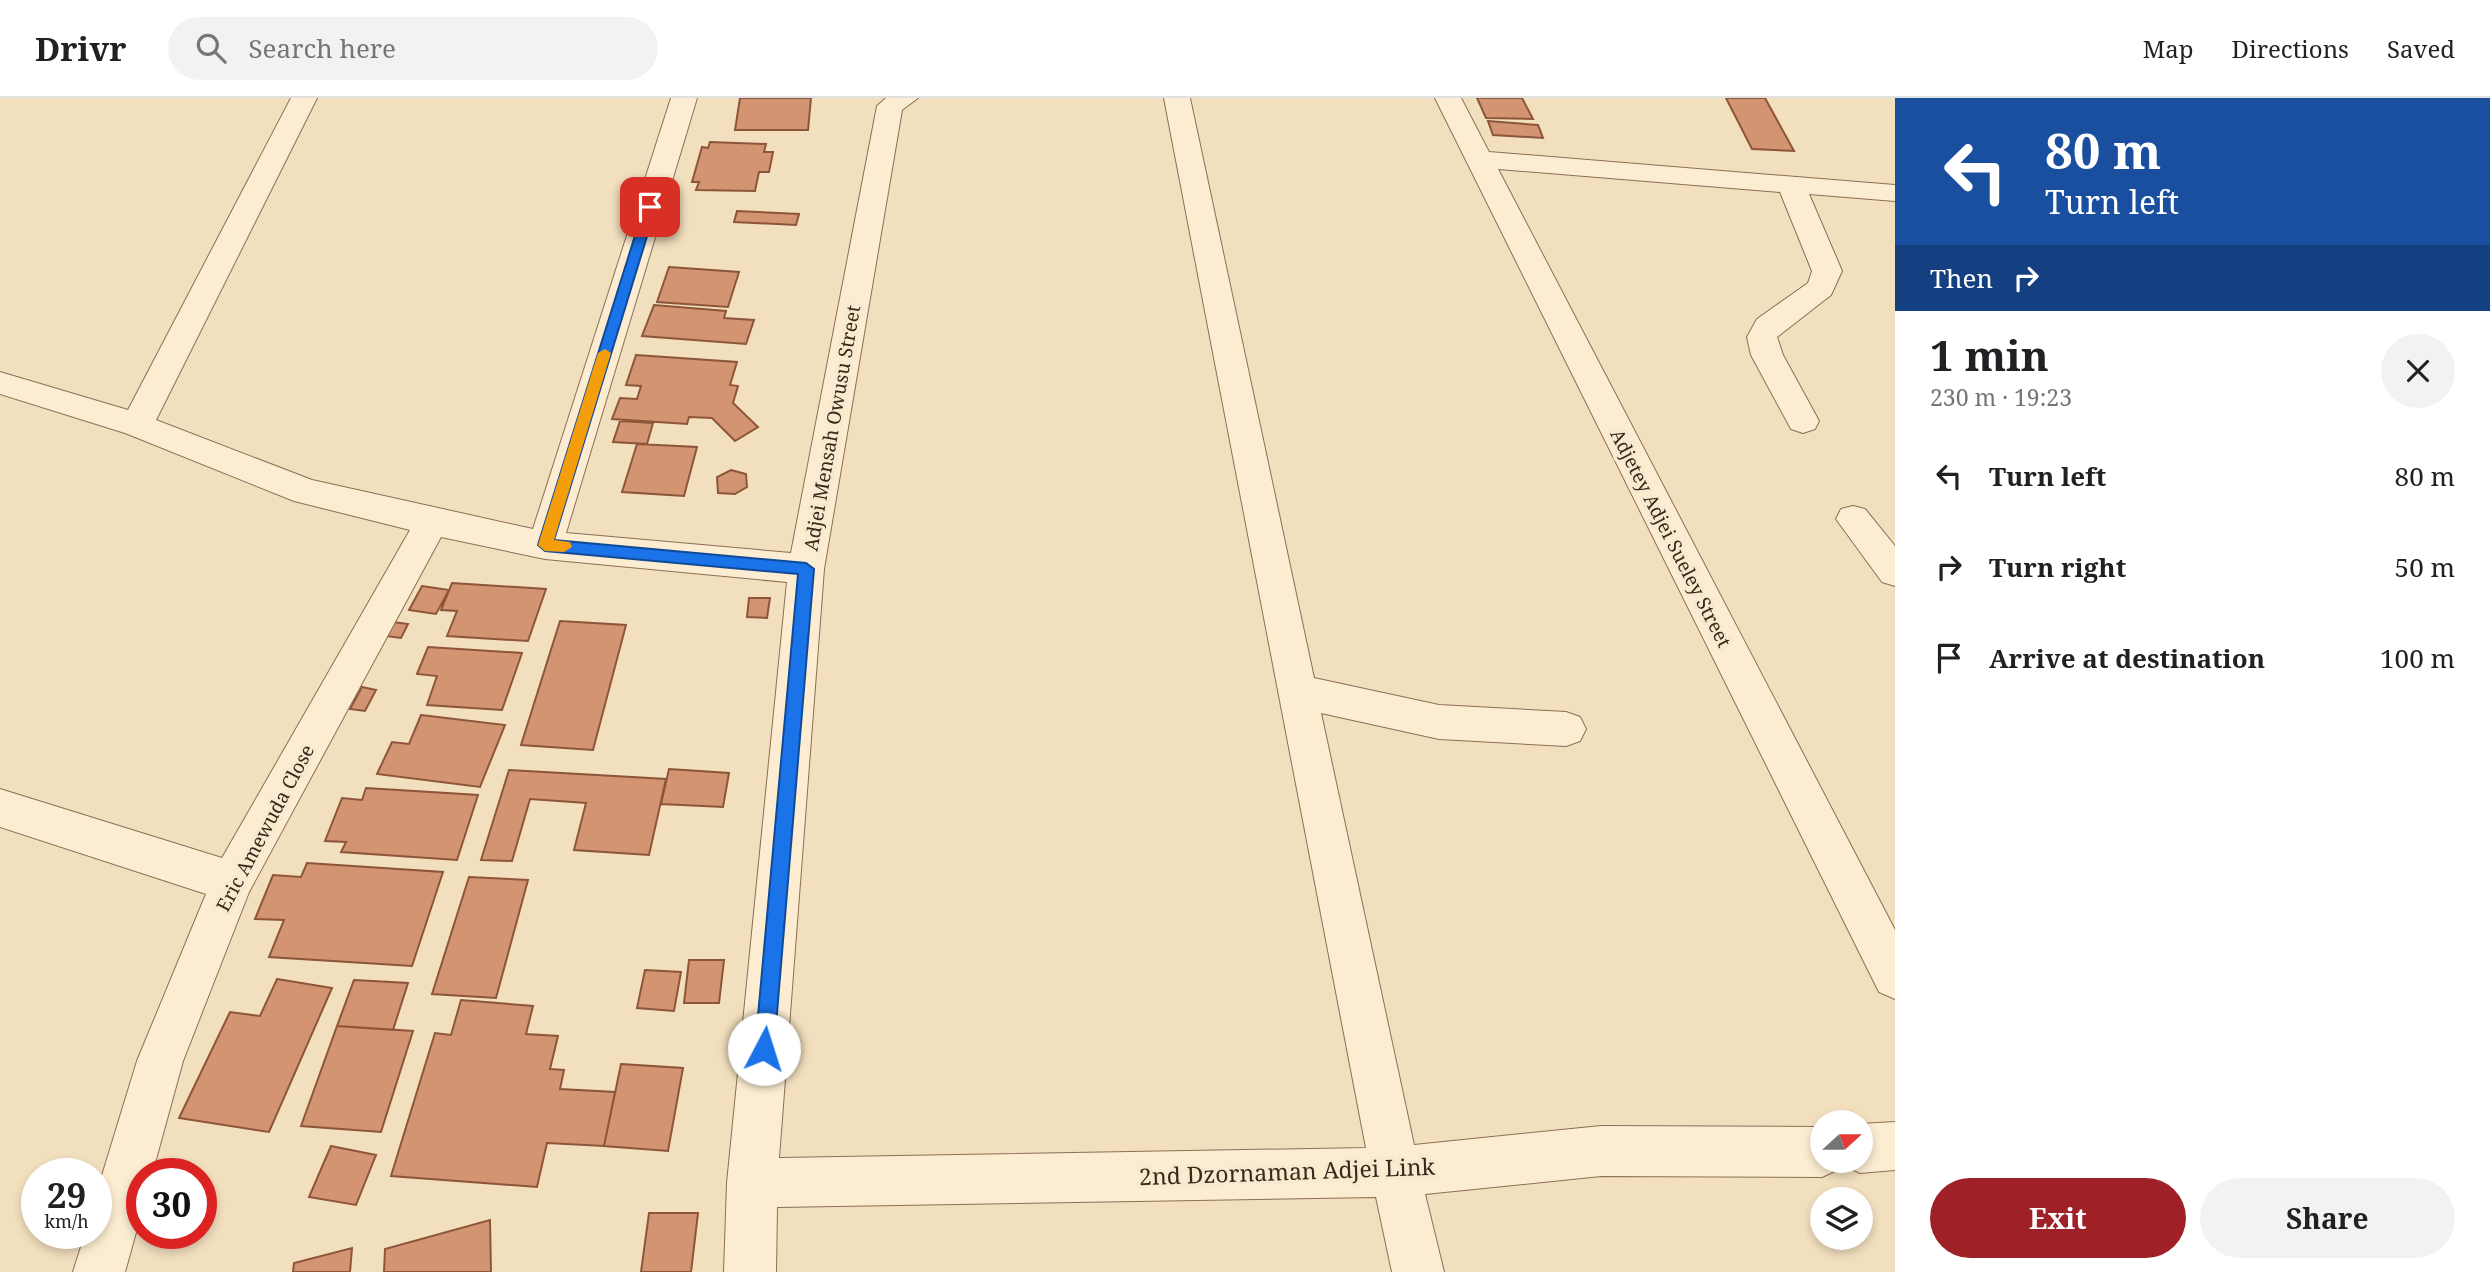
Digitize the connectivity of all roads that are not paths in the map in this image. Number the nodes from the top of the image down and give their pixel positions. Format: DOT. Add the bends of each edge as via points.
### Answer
graph roads {
  1 [pos="304,98"];
  2 [pos="684,98"];
  3 [pos="905,98"];
  4 [pos="1177,98"];
  5 [pos="1448,98"];
  6 [pos="1477,159"];
  7 [pos="1792,187"];
  8 [pos="1895,193"];
  9 [pos="0,383"];
  10 [pos="1804,421"];
  11 [pos="137,425"];
  12 [pos="1853,519"];
  13 [pos="432,522"];
  14 [pos="545,545"];
  15 [pos="806,569"];
  16 [pos="1895,572"];
  17 [pos="1298,691"];
  18 [pos="1566,729"];
  19 [pos="0,808"];
  20 [pos="232,882"];
  21 [pos="1895,976"];
  22 [pos="1895,1146"];
  23 [pos="1873,1148"];
  24 [pos="1810,1152"];
  25 [pos="1395,1172"];
  26 [pos="752,1183"];
  27 [pos="99,1272"];
  28 [pos="750,1272"];
  29 [pos="1418,1272"];
  1 -- 11 [label="street"];
  2 -- 14 [label="street"];
  3 -- 15 [label="street, Adjei Mensah Owusu Street" via="890,106"];
  4 -- 17 [label="street"];
  5 -- 6 [label="street, Adjetey Adjei Sueley Street"];
  6 -- 7 [label="street"];
  6 -- 21 [label="street, Adjetey Adjei Sueley Street"];
  7 -- 8 [label="street"];
  7 -- 10 [label="street" via="1827,271 1821,288 1768,326 1762,337 1767,355"];
  9 -- 11 [label="street"];
  11 -- 13 [label="street" via="306,492"];
  12 -- 16 [label="street"];
  13 -- 14 [label="street"];
  13 -- 20 [label="street, Eric Amewuda Close"];
  14 -- 15 [label="street"];
  15 -- 26 [label="street, Adjei Mensah Owusu Street"];
  17 -- 18 [label="street" via="1439,722"];
  17 -- 25 [label="street"];
  19 -- 20 [label="street"];
  20 -- 27 [label="street, Eric Amewuda Close" via="160,1060"];
  22 -- 23 [label="street"];
  24 -- 25 [label="street, 2nd Dzornaman Adjei Link" via="1601,1151"];
  25 -- 26 [label="street, 2nd Dzornaman Adjei Link"];
  25 -- 29 [label="street"];
  26 -- 28 [label="street, Adjei Mensah Owusu Street"];
}
